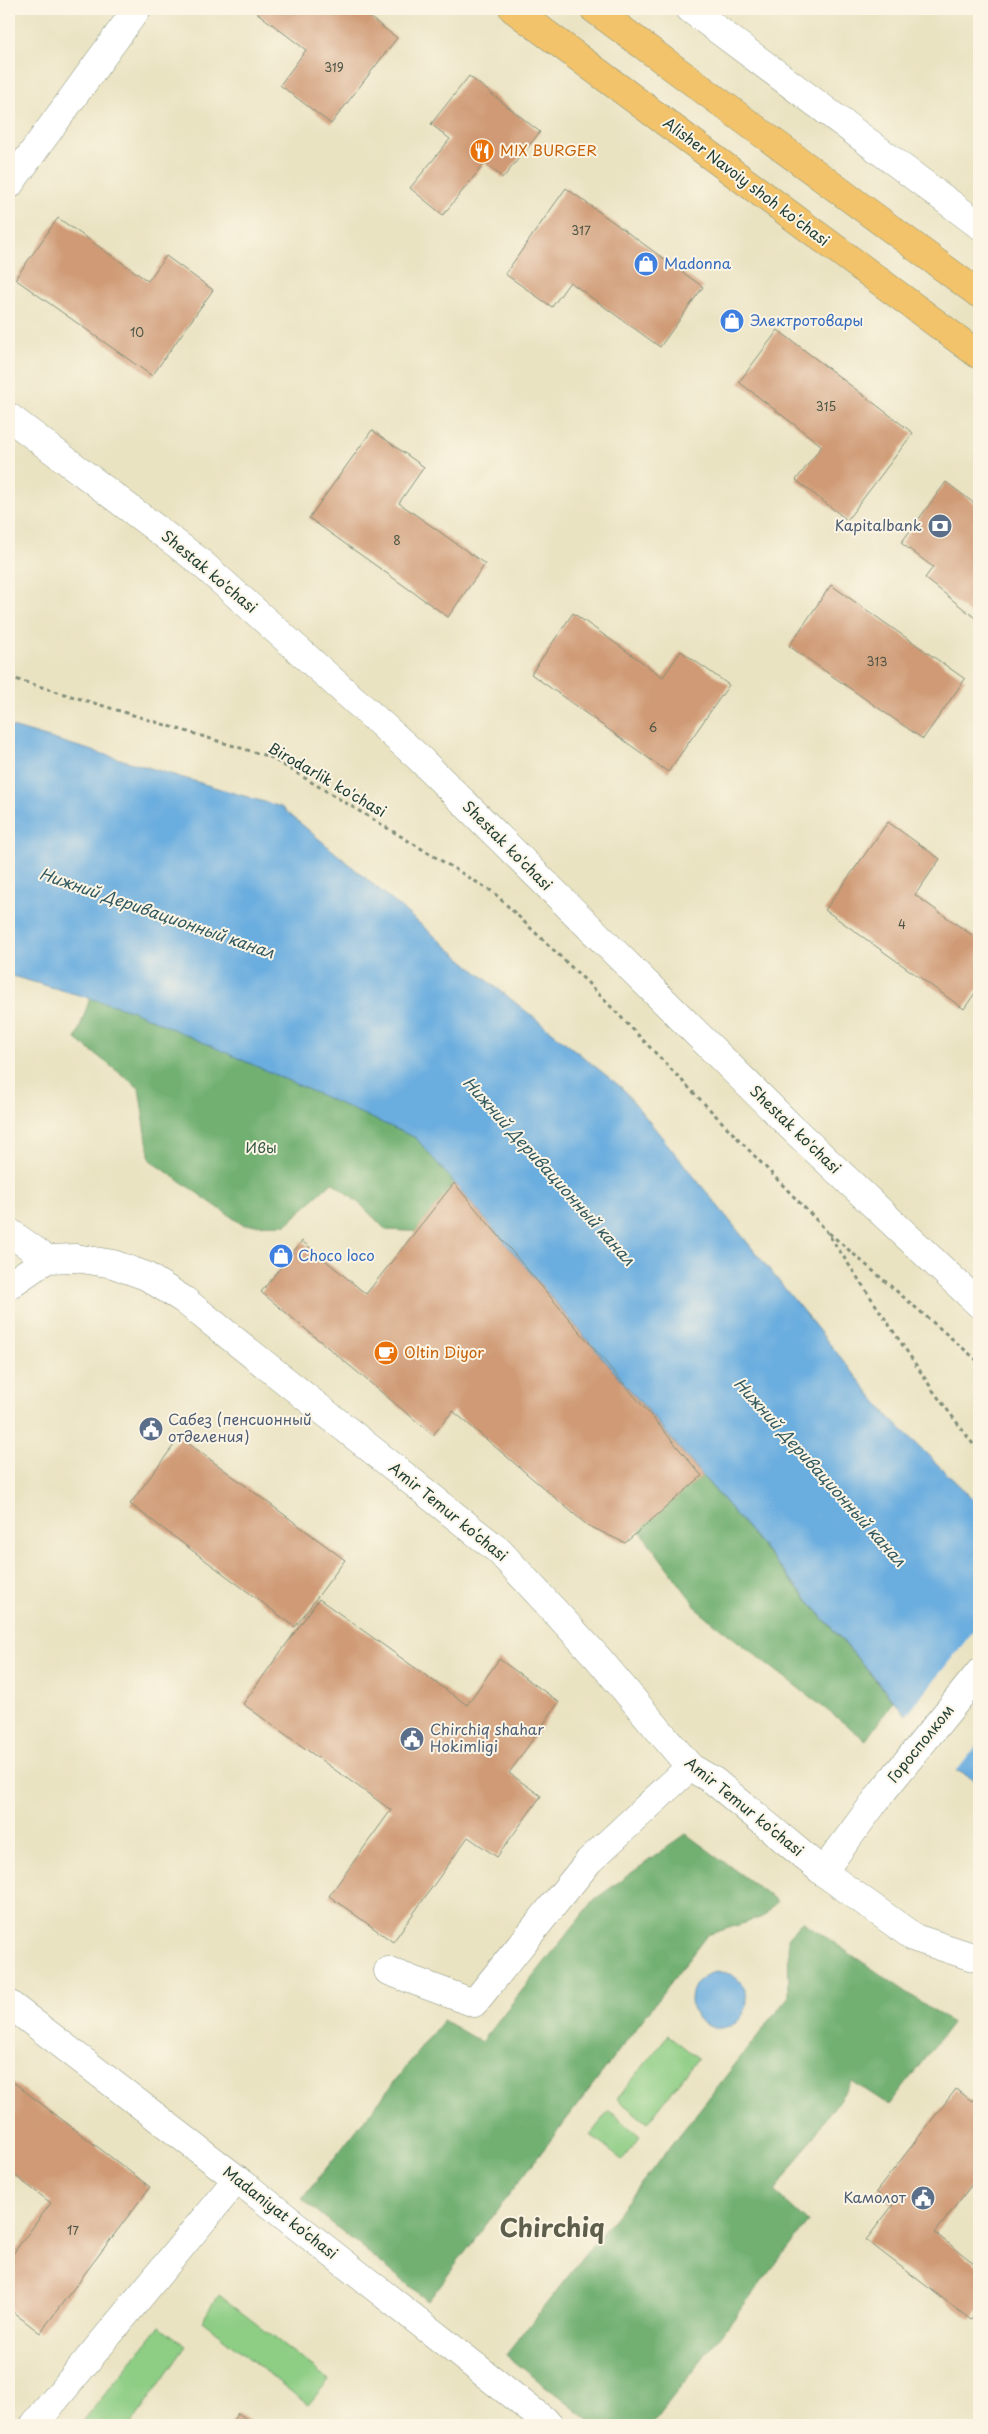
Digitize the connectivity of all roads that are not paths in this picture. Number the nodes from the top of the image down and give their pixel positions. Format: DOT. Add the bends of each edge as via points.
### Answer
graph roads {
  1 [pos="137,9"];
  2 [pos="513,9"];
  3 [pos="594,9"];
  4 [pos="690,9"];
  5 [pos="9,186"];
  6 [pos="979,225"];
  7 [pos="979,294"];
  8 [pos="979,355"];
  9 [pos="9,417"];
  10 [pos="9,1232"];
  11 [pos="47,1259"];
  12 [pos="9,1285"];
  13 [pos="979,1304"];
  14 [pos="979,1673"];
  15 [pos="690,1767"];
  16 [pos="823,1872"];
  17 [pos="979,1960"];
  18 [pos="388,1971"];
  19 [pos="9,2004"];
  20 [pos="237,2179"];
  21 [pos="34,2425"];
  22 [pos="550,2425"];
  1 -- 5 [label="street"];
  2 -- 8 [label="main road, Alisher Navoiy shoh koʻchasi"];
  3 -- 7 [label="main road"];
  4 -- 6 [label="street"];
  9 -- 13 [label="street, Shestak ko'chasi" via="199,560 418,757 790,1126"];
  10 -- 11 [label="street"];
  11 -- 12 [label="street"];
  11 -- 15 [label="street, Amir Temur ko‘chasi" via="76,1258 113,1264 146,1276 184,1300 499,1551 598,1658"];
  14 -- 16 [label="street, Горосполком" via="882,1792"];
  15 -- 16 [label="street, Amir Temur ko‘chasi" via="714,1781"];
  15 -- 18 [label="street" via="589,1861 474,2003"];
  16 -- 17 [label="street, Amir Temur ko‘chasi" via="915,1938"];
  19 -- 20 [label="street, Madaniyat ko‘chasi"];
  20 -- 21 [label="street"];
  20 -- 22 [label="street, Madaniyat ko‘chasi"];
}
